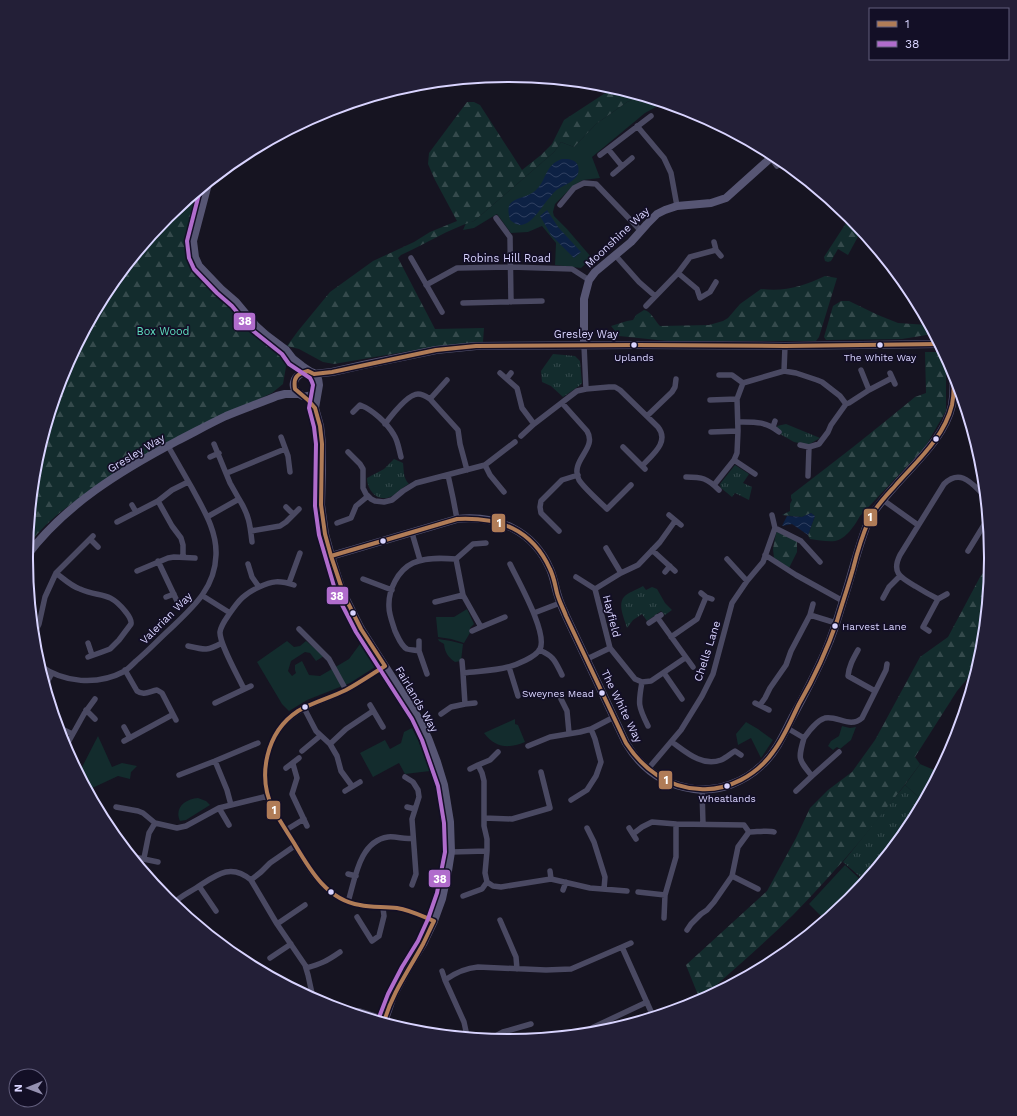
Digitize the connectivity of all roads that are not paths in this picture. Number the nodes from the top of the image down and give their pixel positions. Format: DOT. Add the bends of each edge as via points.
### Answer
graph roads {
  1 [pos="651,116"];
  2 [pos="637,126"];
  3 [pos="608,149"];
  4 [pos="600,155"];
  5 [pos="632,158"];
  6 [pos="768,160"];
  7 [pos="622,166"];
  8 [pos="613,174"];
  9 [pos="206,192"];
  10 [pos="560,205"];
  11 [pos="677,206"];
  12 [pos="496,218"];
  13 [pos="641,231"];
  14 [pos="714,242"];
  15 [pos="716,250"];
  16 [pos="615,255"];
  17 [pos="721,256"];
  18 [pos="410,258"];
  19 [pos="511,268"];
  20 [pos="678,273"];
  21 [pos="589,280"];
  22 [pos="716,282"];
  23 [pos="426,285"];
  24 [pos="655,296"];
  25 [pos="542,301"];
  26 [pos="511,302"];
  27 [pos="463,303"];
  28 [pos="646,306"];
  29 [pos="442,312"];
  30 [pos="933,344"];
  31 [pos="584,345"];
  32 [pos="785,346"];
  33 [pos="293,359"];
  34 [pos="784,371"];
  35 [pos="332,372"];
  36 [pos="860,372"];
  37 [pos="313,373"];
  38 [pos="500,373"];
  39 [pos="719,374"];
  40 [pos="296,378"];
  41 [pos="892,378"];
  42 [pos="676,379"];
  43 [pos="447,380"];
  44 [pos="743,383"];
  45 [pos="319,387"];
  46 [pos="586,389"];
  47 [pos="869,390"];
  48 [pos="301,395"];
  49 [pos="277,396"];
  50 [pos="956,397"];
  51 [pos="430,399"];
  52 [pos="736,399"];
  53 [pos="710,400"];
  54 [pos="562,403"];
  55 [pos="846,404"];
  56 [pos="315,408"];
  57 [pos="353,412"];
  58 [pos="647,416"];
  59 [pos="738,422"];
  60 [pos="385,424"];
  61 [pos="534,424"];
  62 [pos="738,431"];
  63 [pos="712,432"];
  64 [pos="779,432"];
  65 [pos="521,436"];
  66 [pos="281,437"];
  67 [pos="515,442"];
  68 [pos="214,444"];
  69 [pos="800,445"];
  70 [pos="168,446"];
  71 [pos="623,447"];
  72 [pos="809,447"];
  73 [pos="285,449"];
  74 [pos="348,452"];
  75 [pos="219,454"];
  76 [pos="210,457"];
  77 [pos="401,457"];
  78 [pos="734,460"];
  79 [pos="485,465"];
  80 [pos="467,470"];
  81 [pos="290,472"];
  82 [pos="227,473"];
  83 [pos="755,474"];
  84 [pos="448,475"];
  85 [pos="578,475"];
  86 [pos="808,476"];
  87 [pos="686,477"];
  88 [pos="188,482"];
  89 [pos="631,485"];
  90 [pos="979,490"];
  91 [pos="504,492"];
  92 [pos="368,496"];
  93 [pos="239,499"];
  94 [pos="883,500"];
  95 [pos="158,501"];
  96 [pos="132,505"];
  97 [pos="286,507"];
  98 [pos="299,509"];
  99 [pos="136,512"];
  100 [pos="293,514"];
  101 [pos="669,515"];
  102 [pos="772,515"];
  103 [pos="207,517"];
  104 [pos="457,519"];
  105 [pos="675,521"];
  106 [pos="117,522"];
  107 [pos="337,523"];
  108 [pos="918,525"];
  109 [pos="681,526"];
  110 [pos="983,527"];
  111 [pos="774,528"];
  112 [pos="251,530"];
  113 [pos="559,531"];
  114 [pos="412,533"];
  115 [pos="252,542"];
  116 [pos="486,543"];
  117 [pos="98,547"];
  118 [pos="33,548"];
  119 [pos="606,548"];
  120 [pos="652,550"];
  121 [pos="968,551"];
  122 [pos="300,553"];
  123 [pos="609,553"];
  124 [pos="765,555"];
  125 [pos="331,556"];
  126 [pos="183,557"];
  127 [pos="604,557"];
  128 [pos="195,558"];
  129 [pos="456,559"];
  130 [pos="727,559"];
  131 [pos="420,560"];
  132 [pos="158,561"];
  133 [pos="820,562"];
  134 [pos="248,564"];
  135 [pos="510,564"];
  136 [pos="670,566"];
  137 [pos="137,571"];
  138 [pos="675,571"];
  139 [pos="665,572"];
  140 [pos="56,573"];
  141 [pos="621,573"];
  142 [pos="900,576"];
  143 [pos="576,577"];
  144 [pos="363,579"];
  145 [pos="747,581"];
  146 [pos="258,587"];
  147 [pos="595,589"];
  148 [pos="392,590"];
  149 [pos="174,594"];
  150 [pos="946,594"];
  151 [pos="463,595"];
  152 [pos="203,596"];
  153 [pos="166,597"];
  154 [pos="712,598"];
  155 [pos="883,598"];
  156 [pos="938,599"];
  157 [pos="177,601"];
  158 [pos="843,601"];
  159 [pos="435,602"];
  160 [pos="560,603"];
  161 [pos="813,604"];
  162 [pos="230,613"];
  163 [pos="534,613"];
  164 [pos="810,615"];
  165 [pos="505,617"];
  166 [pos="649,623"];
  167 [pos="836,623"];
  168 [pos="38,626"];
  169 [pos="481,628"];
  170 [pos="299,629"];
  171 [pos="472,631"];
  172 [pos="929,631"];
  173 [pos="671,636"];
  174 [pos="419,641"];
  175 [pos="88,643"];
  176 [pos="222,643"];
  177 [pos="188,646"];
  178 [pos="610,648"];
  179 [pos="540,650"];
  180 [pos="858,650"];
  181 [pos="420,651"];
  182 [pos="686,658"];
  183 [pos="587,659"];
  184 [pos="462,662"];
  185 [pos="887,664"];
  186 [pos="385,666"];
  187 [pos="509,667"];
  188 [pos="693,667"];
  189 [pos="46,670"];
  190 [pos="125,670"];
  191 [pos="52,673"];
  192 [pos="463,673"];
  193 [pos="664,673"];
  194 [pos="427,674"];
  195 [pos="562,675"];
  196 [pos="49,679"];
  197 [pos="642,682"];
  198 [pos="250,686"];
  199 [pos="244,689"];
  200 [pos="346,690"];
  201 [pos="875,691"];
  202 [pos="518,696"];
  203 [pos="95,699"];
  204 [pos="561,699"];
  205 [pos="682,699"];
  206 [pos="215,703"];
  207 [pos="475,703"];
  208 [pos="465,704"];
  209 [pos="304,708"];
  210 [pos="86,710"];
  211 [pos="769,710"];
  212 [pos="441,714"];
  213 [pos="614,717"];
  214 [pos="95,719"];
  215 [pos="648,726"];
  216 [pos="382,727"];
  217 [pos="124,728"];
  218 [pos="787,728"];
  219 [pos="591,729"];
  220 [pos="65,731"];
  221 [pos="569,733"];
  222 [pos="72,734"];
  223 [pos="320,736"];
  224 [pos="130,738"];
  225 [pos="804,738"];
  226 [pos="69,740"];
  227 [pos="124,741"];
  228 [pos="258,742"];
  229 [pos="672,742"];
  230 [pos="330,744"];
  231 [pos="528,746"];
  232 [pos="302,752"];
  233 [pos="498,752"];
  234 [pos="839,752"];
  235 [pos="741,755"];
  236 [pos="299,758"];
  237 [pos="215,761"];
  238 [pos="293,764"];
  239 [pos="478,765"];
  240 [pos="286,768"];
  241 [pos="470,769"];
  242 [pos="648,769"];
  243 [pos="541,772"];
  244 [pos="179,775"];
  245 [pos="812,776"];
  246 [pos="405,777"];
  247 [pos="360,782"];
  248 [pos="352,786"];
  249 [pos="702,790"];
  250 [pos="344,791"];
  251 [pos="796,791"];
  252 [pos="268,796"];
  253 [pos="571,800"];
  254 [pos="231,805"];
  255 [pos="116,807"];
  256 [pos="407,807"];
  257 [pos="122,808"];
  258 [pos="219,808"];
  259 [pos="415,809"];
  260 [pos="120,815"];
  261 [pos="484,818"];
  262 [pos="304,819"];
  263 [pos="156,823"];
  264 [pos="676,824"];
  265 [pos="702,824"];
  266 [pos="229,825"];
  267 [pos="308,826"];
  268 [pos="588,828"];
  269 [pos="629,828"];
  270 [pos="286,830"];
  271 [pos="749,832"];
  272 [pos="774,832"];
  273 [pos="413,838"];
  274 [pos="296,845"];
  275 [pos="451,852"];
  276 [pos="487,852"];
  277 [pos="139,858"];
  278 [pos="144,858"];
  279 [pos="158,862"];
  280 [pos="550,871"];
  281 [pos="348,874"];
  282 [pos="356,876"];
  283 [pos="732,876"];
  284 [pos="551,879"];
  285 [pos="251,880"];
  286 [pos="415,882"];
  287 [pos="487,882"];
  288 [pos="566,882"];
  289 [pos="199,886"];
  290 [pos="604,889"];
  291 [pos="758,889"];
  292 [pos="563,890"];
  293 [pos="627,891"];
  294 [pos="638,892"];
  295 [pos="665,895"];
  296 [pos="463,896"];
  297 [pos="179,900"];
  298 [pos="348,902"];
  299 [pos="211,904"];
  300 [pos="306,905"];
  301 [pos="206,908"];
  302 [pos="383,908"];
  303 [pos="216,911"];
  304 [pos="297,911"];
  305 [pos="301,916"];
  306 [pos="357,917"];
  307 [pos="664,918"];
  308 [pos="500,920"];
  309 [pos="434,921"];
  310 [pos="277,924"];
  311 [pos="687,930"];
  312 [pos="630,943"];
  313 [pos="291,944"];
  314 [pos="622,947"];
  315 [pos="340,952"];
  316 [pos="270,958"];
  317 [pos="306,968"];
  318 [pos="518,969"];
  319 [pos="442,971"];
  320 [pos="445,980"];
  321 [pos="311,990"];
  322 [pos="647,1002"];
  323 [pos="651,1011"];
  324 [pos="386,1017"];
  325 [pos="531,1024"];
  326 [pos="600,1024"];
  327 [pos="466,1031"];
  328 [pos="500,1033"];
  1 -- 2 [label="street"];
  2 -- 3 [label="street"];
  2 -- 11 [label="street" via="664,158 671,174"];
  3 -- 4 [label="street"];
  3 -- 7 [label="street"];
  5 -- 7 [label="street"];
  6 -- 11 [label="street, Moonshine Way" via="726,198 711,203"];
  7 -- 8 [label="street"];
  9 -- 33 [label="street" via="193,241 199,266 236,302 256,326 286,350"];
  10 -- 13 [label="street" via="574,188 584,183 596,184"];
  11 -- 13 [label="street, Moonshine Way" via="657,214"];
  12 -- 19 [label="street" via="510,237"];
  13 -- 16 [label="street, Moonshine Way"];
  14 -- 15 [label="street"];
  15 -- 17 [label="street"];
  15 -- 20 [label="street" via="690,257"];
  16 -- 21 [label="street, Moonshine Way"];
  16 -- 24 [label="street"];
  18 -- 23 [label="street"];
  19 -- 21 [label="street, Robins Hill Road" via="572,269"];
  19 -- 23 [label="street, Robins Hill Road" via="457,268"];
  19 -- 26 [label="street"];
  20 -- 22 [label="street" via="697,289 700,298 710,292"];
  20 -- 24 [label="street"];
  21 -- 31 [label="street, Moonshine Way" via="584,299"];
  23 -- 29 [label="street"];
  24 -- 28 [label="street"];
  25 -- 26 [label="street"];
  26 -- 27 [label="street"];
  30 -- 32 [label="street, Gresley Way"];
  31 -- 32 [label="street, Gresley Way"];
  31 -- 35 [label="street, Gresley Way" via="476,346 436,350"];
  31 -- 46 [label="street"];
  32 -- 34 [label="street"];
  33 -- 37 [label="street"];
  33 -- 40 [label="street"];
  34 -- 44 [label="street"];
  34 -- 55 [label="street" via="822,382"];
  35 -- 37 [label="street, Gresley Way"];
  35 -- 45 [label="street"];
  36 -- 47 [label="street"];
  37 -- 40 [label="street" via="301,372"];
  37 -- 45 [label="street" via="318,379"];
  38 -- 61 [label="street" via="509,376 517,388 521,406"];
  39 -- 44 [label="street" via="732,375"];
  40 -- 48 [label="street" via="295,389"];
  40 -- 49 [label="street, Gresley Way"];
  41 -- 47 [label="street"];
  42 -- 58 [label="street" via="672,392"];
  43 -- 51 [label="street"];
  44 -- 52 [label="street"];
  45 -- 48 [label="street" via="313,395"];
  45 -- 56 [label="street, Fairlands Way"];
  46 -- 54 [label="street"];
  46 -- 58 [label="street" via="618,388"];
  47 -- 55 [label="street"];
  48 -- 49 [label="street, Gresley Way"];
  48 -- 56 [label="street"];
  49 -- 70 [label="street, Gresley Way" via="226,416"];
  50 -- 94 [label="street, The White Way" via="939,435"];
  51 -- 60 [label="street" via="418,394 411,396"];
  51 -- 80 [label="street" via="458,430"];
  52 -- 53 [label="street"];
  52 -- 59 [label="street"];
  54 -- 61 [label="street"];
  54 -- 85 [label="street" via="589,436 590,442 578,464"];
  55 -- 72 [label="street" via="819,444"];
  56 -- 125 [label="street, Fairlands Way" via="322,444 322,515"];
  57 -- 60 [label="street" via="360,405 364,406"];
  58 -- 71 [label="street" via="660,430 662,438 659,448 644,467"];
  59 -- 62 [label="street"];
  59 -- 64 [label="street" via="774,424"];
  60 -- 77 [label="street" via="394,436"];
  61 -- 65 [label="street"];
  62 -- 63 [label="street"];
  62 -- 78 [label="street" via="737,453"];
  66 -- 73 [label="street"];
  67 -- 79 [label="street"];
  68 -- 75 [label="street"];
  69 -- 72 [label="street"];
  70 -- 88 [label="street, Valerian Way"];
  70 -- 118 [label="street, Gresley Way" via="117,476 70,510"];
  72 -- 86 [label="street" via="805,466"];
  73 -- 81 [label="street"];
  73 -- 82 [label="street"];
  74 -- 92 [label="street" via="362,466 363,488"];
  75 -- 76 [label="street"];
  75 -- 82 [label="street"];
  78 -- 83 [label="street"];
  78 -- 87 [label="street" via="717,488 701,477"];
  79 -- 80 [label="street"];
  79 -- 91 [label="street"];
  80 -- 84 [label="street"];
  82 -- 93 [label="street"];
  84 -- 92 [label="street" via="416,483 387,502 378,502"];
  84 -- 104 [label="street"];
  85 -- 89 [label="street" via="580,481 607,509"];
  85 -- 113 [label="street" via="562,480 541,501 542,513"];
  88 -- 95 [label="street"];
  88 -- 103 [label="street, Valerian Way"];
  90 -- 108 [label="street" via="966,478 951,478 944,484"];
  92 -- 107 [label="street" via="356,506 351,518"];
  93 -- 103 [label="street"];
  93 -- 112 [label="street" via="246,510"];
  94 -- 108 [label="street"];
  94 -- 158 [label="street, The White Way" via="867,525"];
  95 -- 99 [label="street"];
  95 -- 126 [label="street" via="181,538"];
  96 -- 99 [label="street"];
  97 -- 100 [label="street"];
  98 -- 100 [label="street"];
  99 -- 106 [label="street"];
  100 -- 112 [label="street" via="280,526"];
  101 -- 105 [label="street"];
  102 -- 111 [label="street, Chells Lane"];
  103 -- 152 [label="street, Valerian Way" via="214,536 216,555 213,572"];
  104 -- 114 [label="street, The White Way"];
  104 -- 160 [label="street, The White Way" via="469,518 507,524 528,539 547,564"];
  105 -- 109 [label="street"];
  105 -- 120 [label="street, Hayfield"];
  108 -- 142 [label="street" via="897,562"];
  110 -- 121 [label="street"];
  111 -- 124 [label="street, Chells Lane"];
  111 -- 133 [label="street" via="801,541"];
  112 -- 115 [label="street"];
  114 -- 125 [label="street, The White Way"];
  114 -- 131 [label="street"];
  116 -- 129 [label="street" via="473,544"];
  117 -- 140 [label="street" via="91,538"];
  119 -- 123 [label="street"];
  120 -- 136 [label="street"];
  120 -- 141 [label="street, Hayfield" via="638,565"];
  122 -- 146 [label="street" via="291,584 281,581 269,582"];
  123 -- 127 [label="street"];
  123 -- 141 [label="street"];
  124 -- 145 [label="street, Chells Lane" via="763,562"];
  124 -- 158 [label="street"];
  125 -- 186 [label="street, Fairlands Way" via="344,595 361,629"];
  126 -- 128 [label="street"];
  126 -- 132 [label="street"];
  129 -- 131 [label="street"];
  129 -- 151 [label="street"];
  130 -- 145 [label="street"];
  131 -- 148 [label="street" via="404,569"];
  132 -- 137 [label="street"];
  132 -- 149 [label="street"];
  134 -- 146 [label="street"];
  135 -- 163 [label="street"];
  136 -- 138 [label="street"];
  136 -- 139 [label="street"];
  140 -- 168 [label="street" via="45,597"];
  140 -- 175 [label="street" via="81,590 113,599 132,620 132,624 114,645 106,650 90,656"];
  141 -- 147 [label="street, Hayfield"];
  142 -- 155 [label="street"];
  142 -- 156 [label="street"];
  143 -- 147 [label="street, Hayfield" via="584,579"];
  144 -- 148 [label="street"];
  145 -- 229 [label="street, Chells Lane" via="732,603 713,674 687,721"];
  146 -- 162 [label="street" via="239,600"];
  147 -- 178 [label="street, Hayfield"];
  148 -- 181 [label="street" via="389,609 399,639 407,649"];
  149 -- 153 [label="street"];
  149 -- 157 [label="street"];
  150 -- 156 [label="street"];
  151 -- 159 [label="street"];
  151 -- 169 [label="street"];
  152 -- 162 [label="street"];
  152 -- 190 [label="street, Valerian Way"];
  154 -- 173 [label="street" via="703,595 697,619"];
  156 -- 172 [label="street" via="923,627"];
  158 -- 167 [label="street, The White Way"];
  160 -- 163 [label="street"];
  160 -- 183 [label="street, The White Way"];
  161 -- 164 [label="street"];
  162 -- 176 [label="street" via="220,630"];
  163 -- 179 [label="street" via="540,636"];
  164 -- 167 [label="street"];
  164 -- 211 [label="street" via="786,665 765,698 758,704"];
  165 -- 169 [label="street"];
  166 -- 173 [label="street" via="659,616"];
  167 -- 218 [label="street, The White Way" via="826,651"];
  169 -- 171 [label="street"];
  170 -- 200 [label="street" via="329,659"];
  173 -- 182 [label="street"];
  174 -- 181 [label="street"];
  176 -- 177 [label="street" via="204,650"];
  176 -- 199 [label="street"];
  178 -- 183 [label="street, Hayfield"];
  178 -- 197 [label="street, Hayfield" via="632,677"];
  179 -- 187 [label="street" via="532,657"];
  179 -- 195 [label="street" via="553,658"];
  180 -- 201 [label="street" via="848,669 848,676"];
  181 -- 194 [label="street"];
  182 -- 188 [label="street"];
  182 -- 193 [label="street"];
  183 -- 213 [label="street, The White Way"];
  184 -- 192 [label="street"];
  185 -- 201 [label="street"];
  186 -- 200 [label="street"];
  186 -- 275 [label="street, Fairlands Way" via="417,716 437,762 450,822"];
  187 -- 192 [label="street"];
  187 -- 202 [label="street"];
  189 -- 191 [label="street, Valerian Way"];
  190 -- 191 [label="street, Valerian Way" via="93,680 76,680"];
  190 -- 224 [label="street" via="140,693 157,690 162,692 174,717"];
  191 -- 196 [label="street"];
  192 -- 208 [label="street"];
  193 -- 197 [label="street" via="651,681"];
  193 -- 205 [label="street"];
  197 -- 215 [label="street" via="640,708"];
  198 -- 199 [label="street"];
  199 -- 206 [label="street"];
  200 -- 209 [label="street"];
  201 -- 225 [label="street" via="862,718 858,721 851,723 825,718"];
  203 -- 210 [label="street"];
  204 -- 221 [label="street" via="569,710"];
  207 -- 208 [label="street"];
  208 -- 212 [label="street" via="451,707"];
  209 -- 223 [label="street"];
  209 -- 252 [label="street" via="286,721 272,742 265,766"];
  210 -- 214 [label="street"];
  210 -- 222 [label="street"];
  213 -- 219 [label="street"];
  213 -- 242 [label="street, The White Way" via="631,750"];
  216 -- 230 [label="street" via="371,708"];
  217 -- 224 [label="street"];
  218 -- 225 [label="street"];
  218 -- 249 [label="street, The White Way" via="768,759 754,772 728,785"];
  219 -- 221 [label="street"];
  219 -- 253 [label="street" via="601,762 587,790"];
  220 -- 222 [label="street"];
  221 -- 231 [label="street"];
  222 -- 226 [label="street"];
  223 -- 230 [label="street"];
  223 -- 232 [label="street"];
  224 -- 227 [label="street"];
  225 -- 245 [label="street" via="799,754 802,764"];
  228 -- 237 [label="street"];
  229 -- 235 [label="street" via="691,756 710,762 722,760 735,751"];
  229 -- 242 [label="street, Chells Lane"];
  230 -- 248 [label="street" via="341,771"];
  233 -- 239 [label="street" via="490,760"];
  234 -- 245 [label="street"];
  236 -- 238 [label="street"];
  237 -- 244 [label="street"];
  237 -- 254 [label="street"];
  238 -- 240 [label="street"];
  238 -- 262 [label="street" via="298,778 292,794"];
  239 -- 241 [label="street"];
  239 -- 261 [label="street" via="484,781"];
  242 -- 249 [label="street, The White Way" via="674,785"];
  243 -- 261 [label="street" via="550,808 512,819"];
  245 -- 251 [label="street"];
  246 -- 259 [label="street" via="413,782 418,790 419,798"];
  247 -- 248 [label="street"];
  248 -- 250 [label="street"];
  249 -- 265 [label="street"];
  252 -- 254 [label="street"];
  252 -- 270 [label="street"];
  254 -- 258 [label="street"];
  255 -- 257 [label="street"];
  256 -- 259 [label="street"];
  257 -- 260 [label="street"];
  257 -- 263 [label="street" via="143,813"];
  258 -- 263 [label="street" via="178,828"];
  258 -- 266 [label="street"];
  259 -- 273 [label="street" via="412,819"];
  261 -- 276 [label="street"];
  262 -- 267 [label="street"];
  262 -- 270 [label="street"];
  263 -- 278 [label="street" via="149,833"];
  264 -- 265 [label="street"];
  264 -- 269 [label="street" via="652,822 642,827 634,836"];
  264 -- 295 [label="street" via="676,857"];
  265 -- 271 [label="street" via="744,825"];
  268 -- 290 [label="street" via="605,877"];
  270 -- 274 [label="street"];
  271 -- 272 [label="street"];
  271 -- 283 [label="street" via="738,847"];
  273 -- 282 [label="street" via="389,837 376,842 364,853"];
  273 -- 286 [label="street"];
  274 -- 285 [label="street"];
  274 -- 298 [label="street" via="322,885"];
  275 -- 276 [label="street"];
  275 -- 309 [label="street, Fairlands Way" via="443,896"];
  276 -- 287 [label="street"];
  277 -- 278 [label="street"];
  278 -- 279 [label="street"];
  280 -- 284 [label="street"];
  281 -- 282 [label="street"];
  282 -- 298 [label="street"];
  283 -- 291 [label="street"];
  283 -- 311 [label="street" via="714,902"];
  284 -- 287 [label="street" via="501,887"];
  284 -- 288 [label="street"];
  285 -- 289 [label="street" via="242,874 226,871"];
  285 -- 310 [label="street"];
  287 -- 296 [label="street" via="482,889"];
  288 -- 290 [label="street"];
  288 -- 292 [label="street"];
  289 -- 297 [label="street"];
  289 -- 299 [label="street"];
  290 -- 293 [label="street"];
  294 -- 295 [label="street"];
  295 -- 307 [label="street"];
  298 -- 302 [label="street" via="365,907"];
  299 -- 301 [label="street"];
  299 -- 303 [label="street"];
  300 -- 304 [label="street"];
  302 -- 306 [label="street" via="384,916 379,936 372,941"];
  302 -- 309 [label="street" via="404,910"];
  304 -- 305 [label="street"];
  304 -- 310 [label="street"];
  308 -- 318 [label="street" via="516,957"];
  309 -- 324 [label="street, Fairlands Way" via="393,996"];
  310 -- 313 [label="street"];
  312 -- 314 [label="street"];
  313 -- 316 [label="street"];
  313 -- 317 [label="street"];
  314 -- 318 [label="street" via="571,969"];
  314 -- 322 [label="street"];
  315 -- 317 [label="street" via="324,962"];
  317 -- 321 [label="street"];
  318 -- 320 [label="street" via="470,968"];
  319 -- 320 [label="street"];
  320 -- 327 [label="street"];
  322 -- 323 [label="street"];
  322 -- 326 [label="street"];
  325 -- 328 [label="street"];
}
